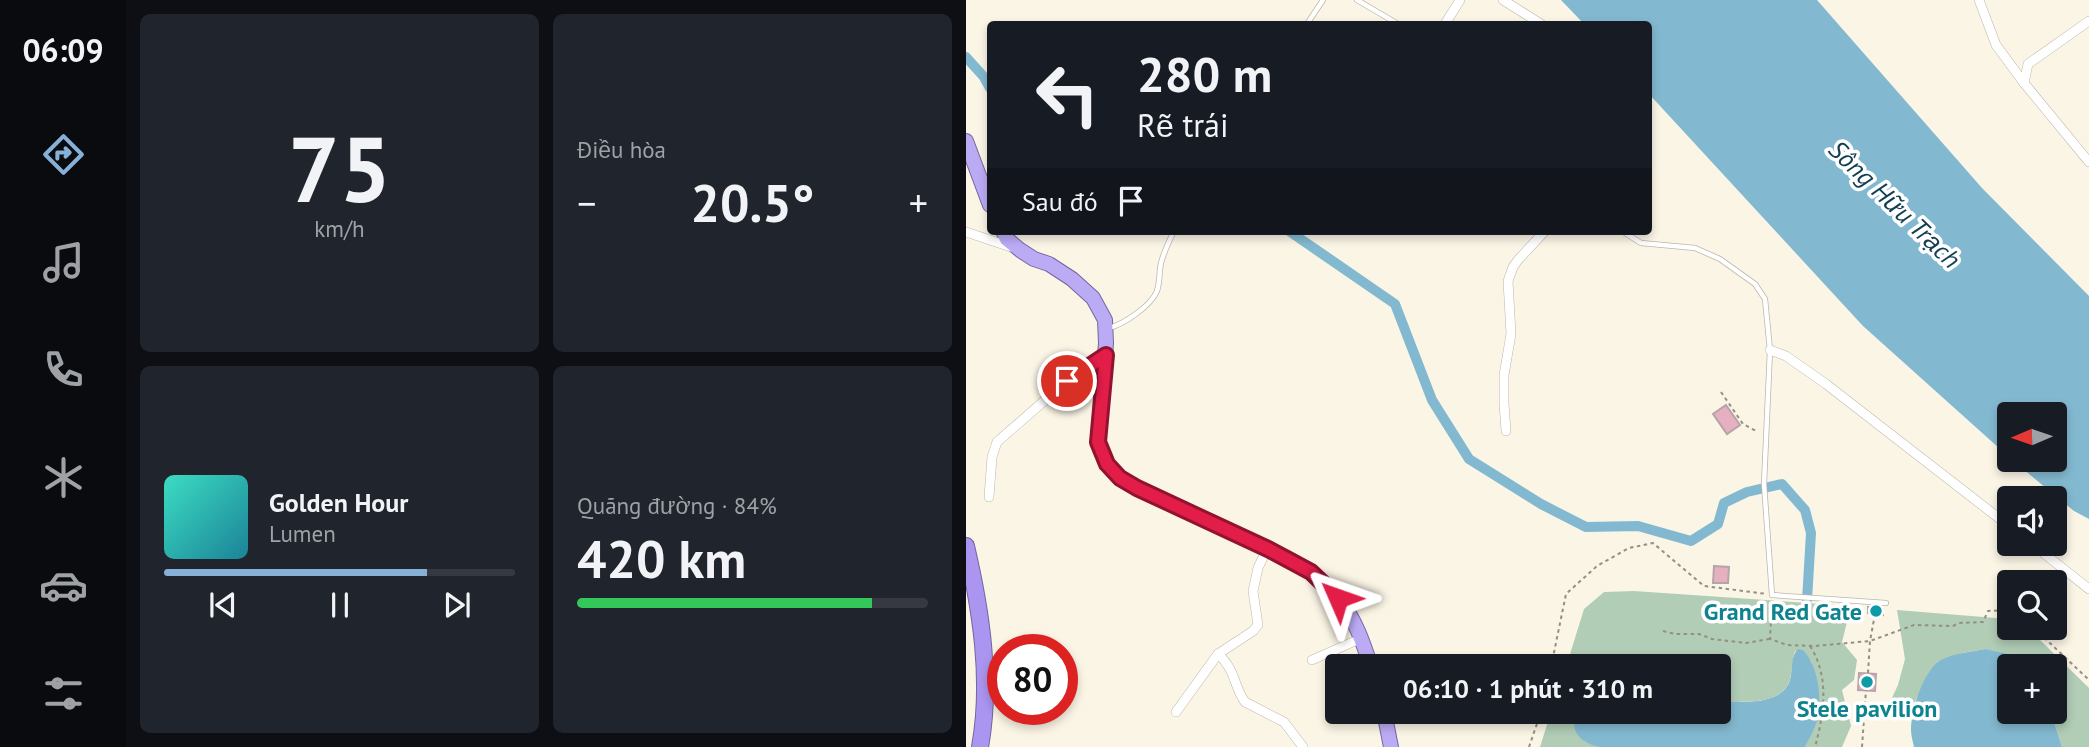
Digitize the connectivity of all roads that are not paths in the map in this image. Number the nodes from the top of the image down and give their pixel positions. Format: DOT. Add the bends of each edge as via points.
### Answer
graph roads {
  1 [pos="1323,0"];
  2 [pos="1357,0"];
  3 [pos="1460,0"];
  4 [pos="1503,0"];
  5 [pos="1979,0"];
  6 [pos="1309,21"];
  7 [pos="1393,21"];
  8 [pos="1447,21"];
  9 [pos="1536,21"];
  10 [pos="2089,21"];
  11 [pos="2024,83"];
  12 [pos="966,141"];
  13 [pos="2089,163"];
  14 [pos="987,197"];
  15 [pos="966,232"];
  16 [pos="1005,235"];
  17 [pos="1172,235"];
  18 [pos="1541,235"];
  19 [pos="1628,235"];
  20 [pos="1020,250"];
  21 [pos="1106,329"];
  22 [pos="1770,350"];
  23 [pos="1106,355"];
  24 [pos="1506,432"];
  25 [pos="989,497"];
  26 [pos="1997,517"];
  27 [pos="966,546"];
  28 [pos="1268,549"];
  29 [pos="2047,556"];
  30 [pos="966,583"];
  31 [pos="2089,589"];
  32 [pos="1886,603"];
  33 [pos="1362,638"];
  34 [pos="1218,654"];
  35 [pos="1366,654"];
  36 [pos="1312,660"];
  37 [pos="1176,712"];
  38 [pos="1386,724"];
  39 [pos="973,747"];
  40 [pos="981,747"];
  41 [pos="1303,747"];
  42 [pos="1391,747"];
  1 -- 6 [label="lane"];
  2 -- 7 [label="lane"];
  3 -- 8 [label="street"];
  4 -- 9 [label="street"];
  5 -- 11 [label="street" via="1996,45"];
  10 -- 11 [label="street" via="2028,64"];
  11 -- 13 [label="street"];
  12 -- 14 [label="highway"];
  15 -- 20 [label="street"];
  16 -- 20 [label="highway"];
  17 -- 21 [label="lane" via="1161,264 1157,293 1126,321"];
  18 -- 24 [label="street" via="1518,260 1508,281 1511,334 1504,375"];
  19 -- 22 [label="lane" via="1641,243 1695,248 1720,258 1755,284 1765,299"];
  20 -- 21 [label="highway" via="1072,279 1093,298"];
  21 -- 23 [label="highway"];
  22 -- 26 [label="street" via="1826,384"];
  22 -- 32 [label="lane" via="1764,484 1772,595"];
  23 -- 25 [label="street" via="1067,381 997,442"];
  23 -- 28 [label="highway" via="1098,442 1107,464 1137,488"];
  27 -- 40 [label="highway" via="980,619 985,682"];
  28 -- 33 [label="highway" via="1311,572 1329,589"];
  28 -- 34 [label="street" via="1253,591 1258,625"];
  29 -- 31 [label="street"];
  30 -- 39 [label="highway" via="978,682"];
  33 -- 35 [label="highway"];
  33 -- 36 [label="street"];
  34 -- 37 [label="street"];
  34 -- 41 [label="street" via="1245,702 1284,722"];
  38 -- 42 [label="highway"];
}
